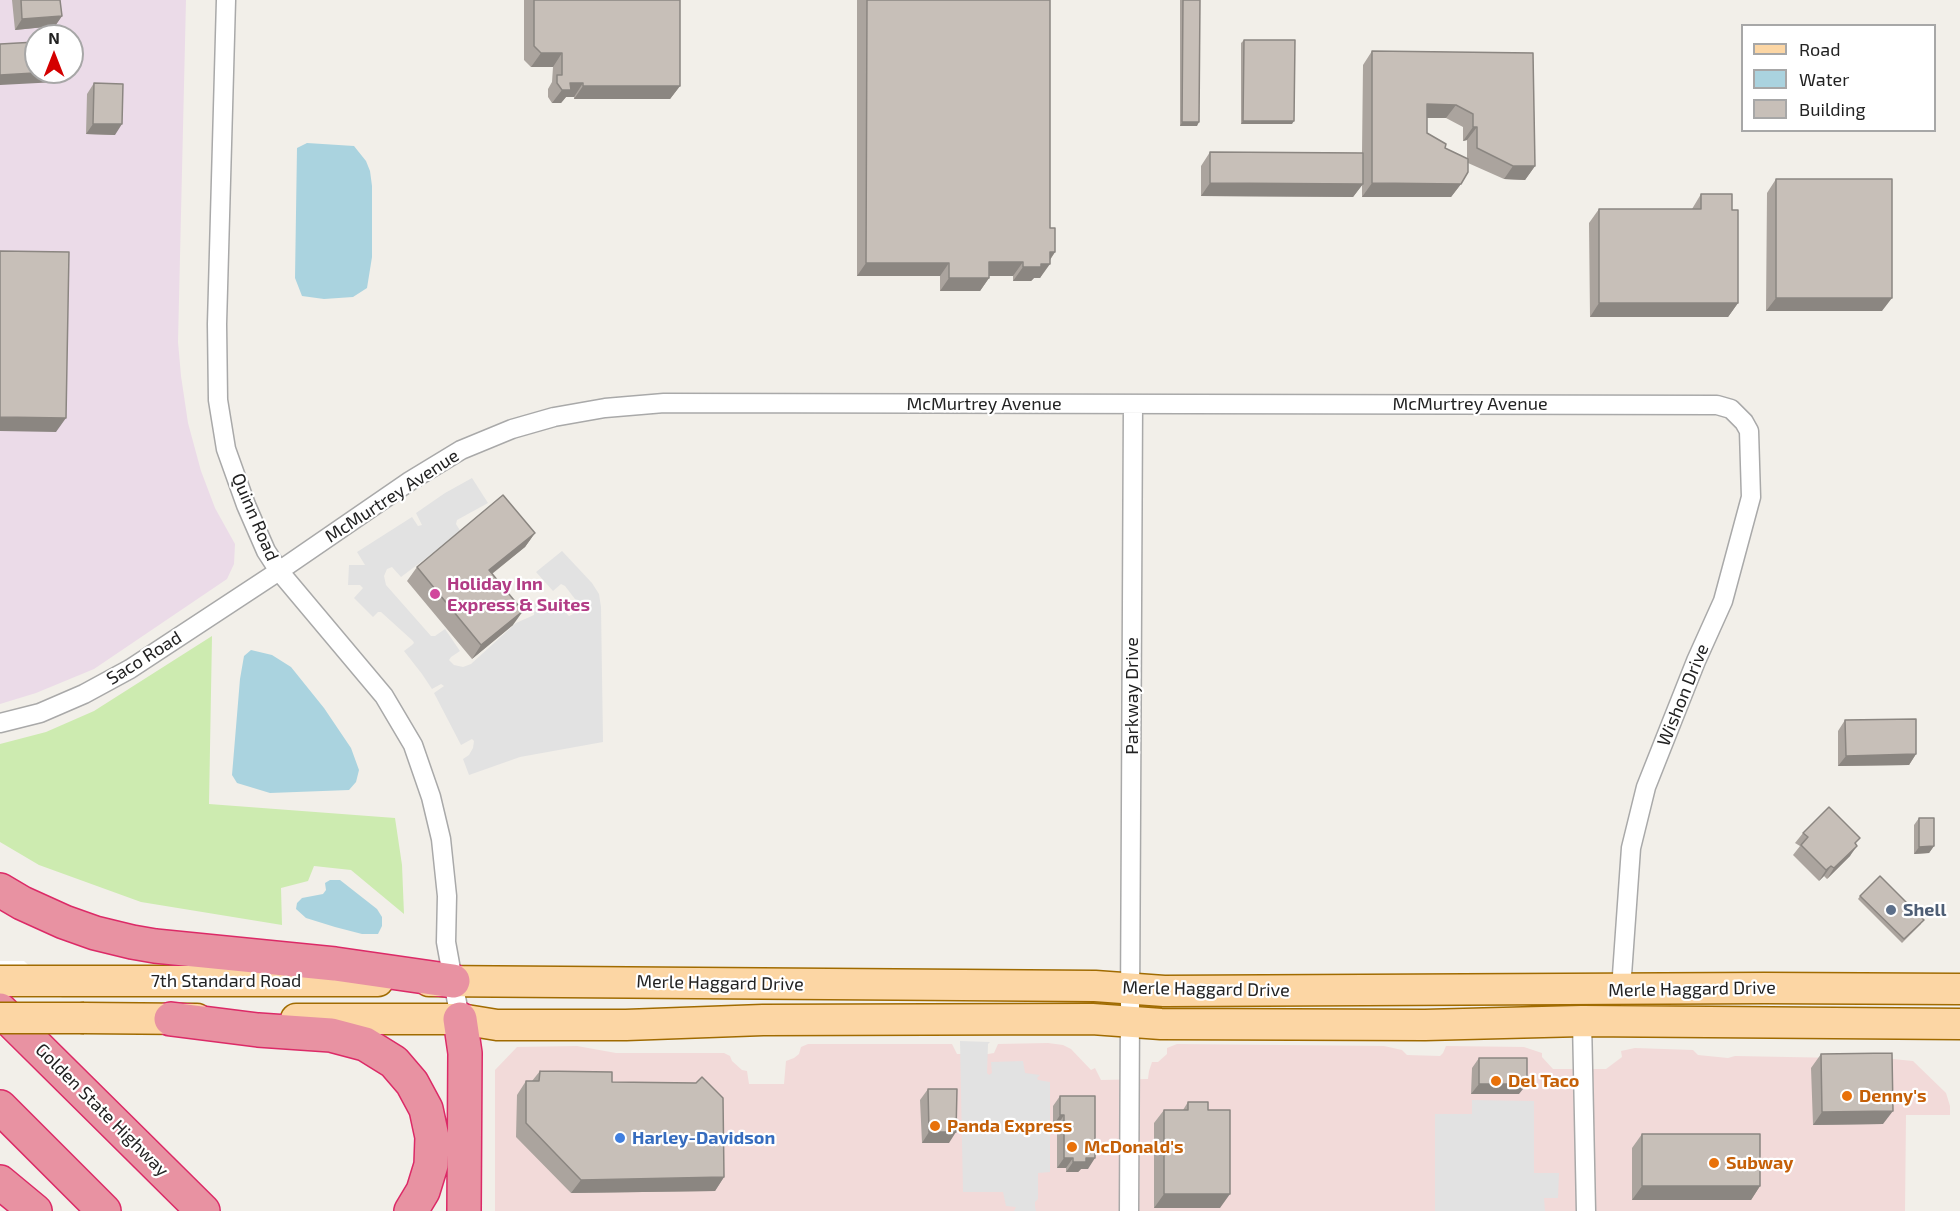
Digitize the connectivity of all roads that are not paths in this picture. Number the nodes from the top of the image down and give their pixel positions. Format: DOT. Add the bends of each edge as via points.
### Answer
graph roads {
  1 [pos="226,0"];
  2 [pos="1133,404"];
  3 [pos="1731,409"];
  4 [pos="279,571"];
  5 [pos="0,723"];
  6 [pos="0,890"];
  7 [pos="0,981"];
  8 [pos="453,981"];
  9 [pos="1764,988"];
  10 [pos="1132,989"];
  11 [pos="1621,989"];
  12 [pos="1960,989"];
  13 [pos="0,1010"];
  14 [pos="0,1018"];
  15 [pos="171,1019"];
  16 [pos="460,1019"];
  17 [pos="1582,1021"];
  18 [pos="1131,1022"];
  19 [pos="1960,1024"];
  20 [pos="81,1090"];
  21 [pos="0,1107"];
  22 [pos="0,1182"];
  23 [pos="34,1211"];
  24 [pos="104,1211"];
  25 [pos="203,1211"];
  26 [pos="230,1211"];
  27 [pos="411,1211"];
  28 [pos="464,1211"];
  29 [pos="1130,1211"];
  30 [pos="1586,1211"];
  1 -- 4 [label="street, Quinn Road" via="218,400 226,448 246,505"];
  2 -- 3 [label="street, McMurtrey Avenue" via="1702,404"];
  2 -- 4 [label="street, McMurtrey Avenue" via="664,403 554,417 461,450"];
  2 -- 10 [label="street, Parkway Drive"];
  3 -- 11 [label="street, Wishon Drive" via="1749,431 1751,497 1723,601 1646,787 1631,848"];
  4 -- 5 [label="street, Saco Road" via="130,669 40,713"];
  4 -- 8 [label="street, Quinn Road" via="384,696 413,745 441,839 447,896 446,942"];
  6 -- 8 [label="highway" via="64,922 132,942"];
  7 -- 8 [label="main road, 7th Standard Road"];
  8 -- 10 [label="main road, Merle Haggard Drive"];
  8 -- 16 [label="street, Quinn Road"];
  9 -- 11 [label="main road, Merle Haggard Drive"];
  9 -- 12 [label="main road, Merle Haggard Drive"];
  9 -- 17 [label="main road" via="1698,1001 1602,1005"];
  10 -- 11 [label="main road, Merle Haggard Drive"];
  10 -- 18 [label="street, Parkway Drive"];
  13 -- 20 [label="highway, Golden State Highway"];
  14 -- 15 [label="main road, bridge"];
  15 -- 16 [label="main road"];
  15 -- 27 [label="highway" via="331,1035 365,1044 394,1062 417,1091 432,1137 431,1165 423,1191"];
  16 -- 18 [label="main road, Merle Haggard Drive" via="497,1025 763,1020"];
  16 -- 28 [label="highway" via="465,1053"];
  17 -- 18 [label="main road, Merle Haggard Drive" via="1425,1025"];
  17 -- 19 [label="main road, Merle Haggard Drive"];
  17 -- 30 [label="street"];
  18 -- 29 [label="street, Parkway Drive"];
  20 -- 25 [label="highway, Golden State Highway"];
  20 -- 26 [label="highway"];
  21 -- 24 [label="highway"];
  22 -- 23 [label="highway"];
}
